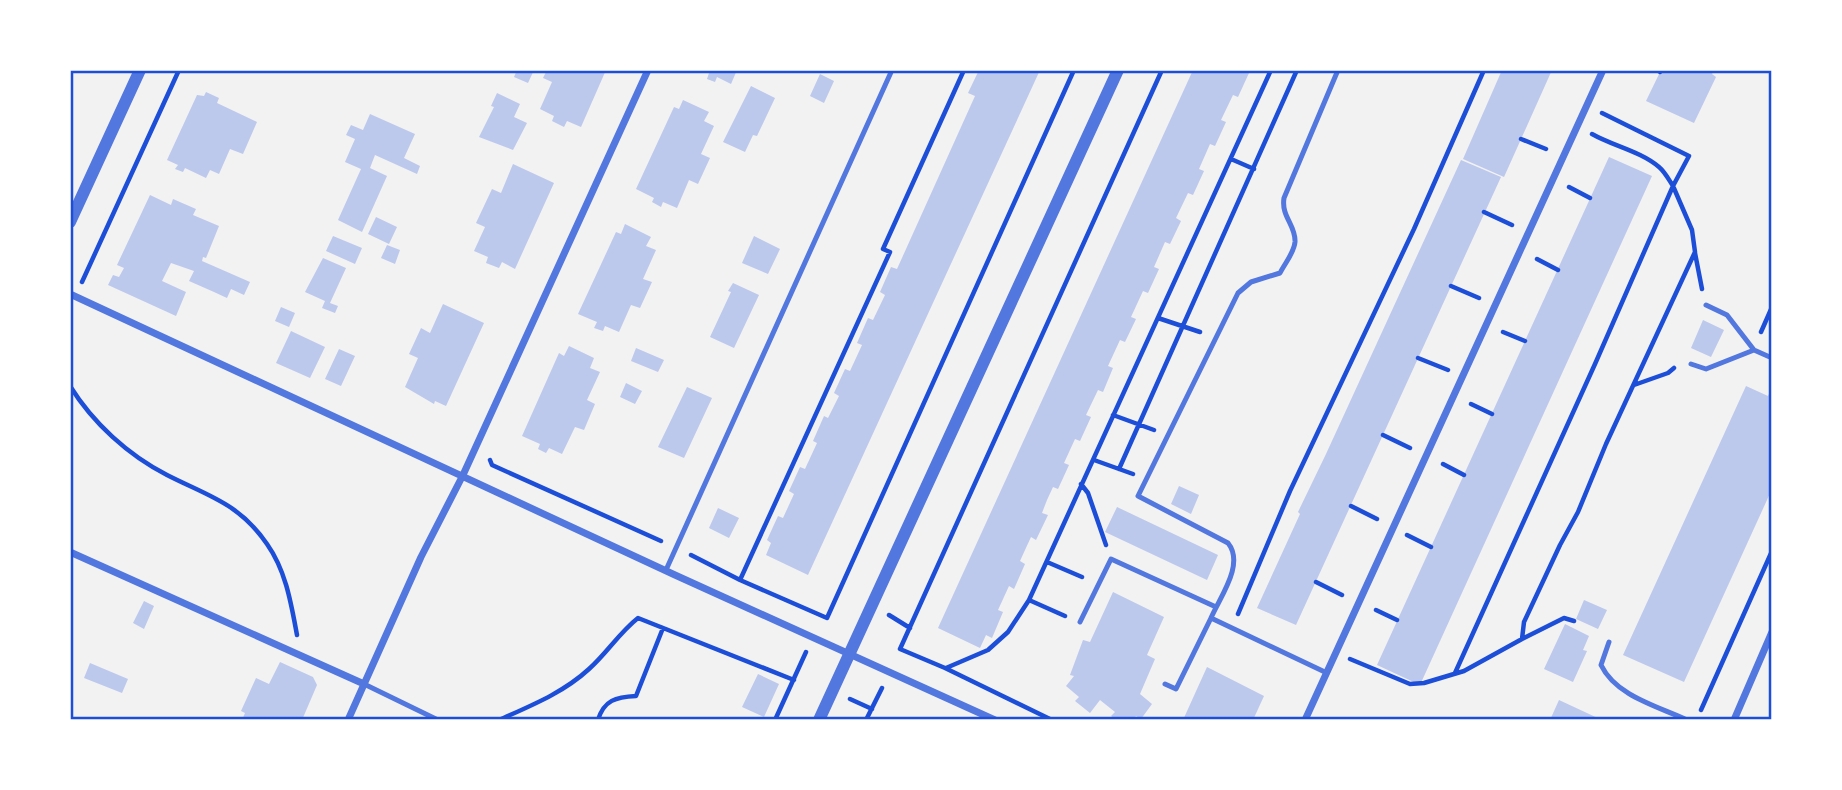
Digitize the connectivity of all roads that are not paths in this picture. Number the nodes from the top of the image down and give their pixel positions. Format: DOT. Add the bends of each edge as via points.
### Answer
graph roads {
  1 [pos="140,70"];
  2 [pos="648,70"];
  3 [pos="892,70"];
  4 [pos="1118,70"];
  5 [pos="1338,70"];
  6 [pos="1602,70"];
  7 [pos="70,222"];
  8 [pos="72,295"];
  9 [pos="1706,305"];
  10 [pos="1754,351"];
  11 [pos="1772,358"];
  12 [pos="1691,364"];
  13 [pos="463,475"];
  14 [pos="70,552"];
  15 [pos="666,570"];
  16 [pos="1216,607"];
  17 [pos="1211,618"];
  18 [pos="1080,622"];
  19 [pos="1772,632"];
  20 [pos="1609,642"];
  21 [pos="850,653"];
  22 [pos="1327,673"];
  23 [pos="364,684"];
  24 [pos="1165,684"];
  25 [pos="348,720"];
  26 [pos="438,720"];
  27 [pos="819,720"];
  28 [pos="995,720"];
  29 [pos="1306,720"];
  30 [pos="1687,720"];
  31 [pos="1734,720"];
  1 -- 7 [label="street"];
  2 -- 13 [label="street"];
  3 -- 15 [label="lane"];
  4 -- 21 [label="street"];
  5 -- 16 [label="lane" via="1284,198 1282,207 1295,237 1293,249 1280,273 1244,286 1138,496 1233,549 1232,572"];
  6 -- 22 [label="street"];
  8 -- 13 [label="street"];
  9 -- 10 [label="lane" via="1727,315"];
  10 -- 11 [label="lane"];
  10 -- 12 [label="lane" via="1706,369"];
  13 -- 15 [label="street"];
  13 -- 23 [label="street"];
  14 -- 23 [label="street"];
  15 -- 21 [label="street"];
  16 -- 17 [label="lane"];
  16 -- 18 [label="lane" via="1111,559"];
  17 -- 22 [label="lane"];
  17 -- 24 [label="lane" via="1176,689"];
  19 -- 31 [label="street"];
  20 -- 30 [label="lane" via="1601,665 1607,678 1618,688"];
  21 -- 27 [label="street"];
  21 -- 28 [label="street"];
  22 -- 29 [label="street"];
  23 -- 25 [label="street"];
  23 -- 26 [label="lane"];
}
